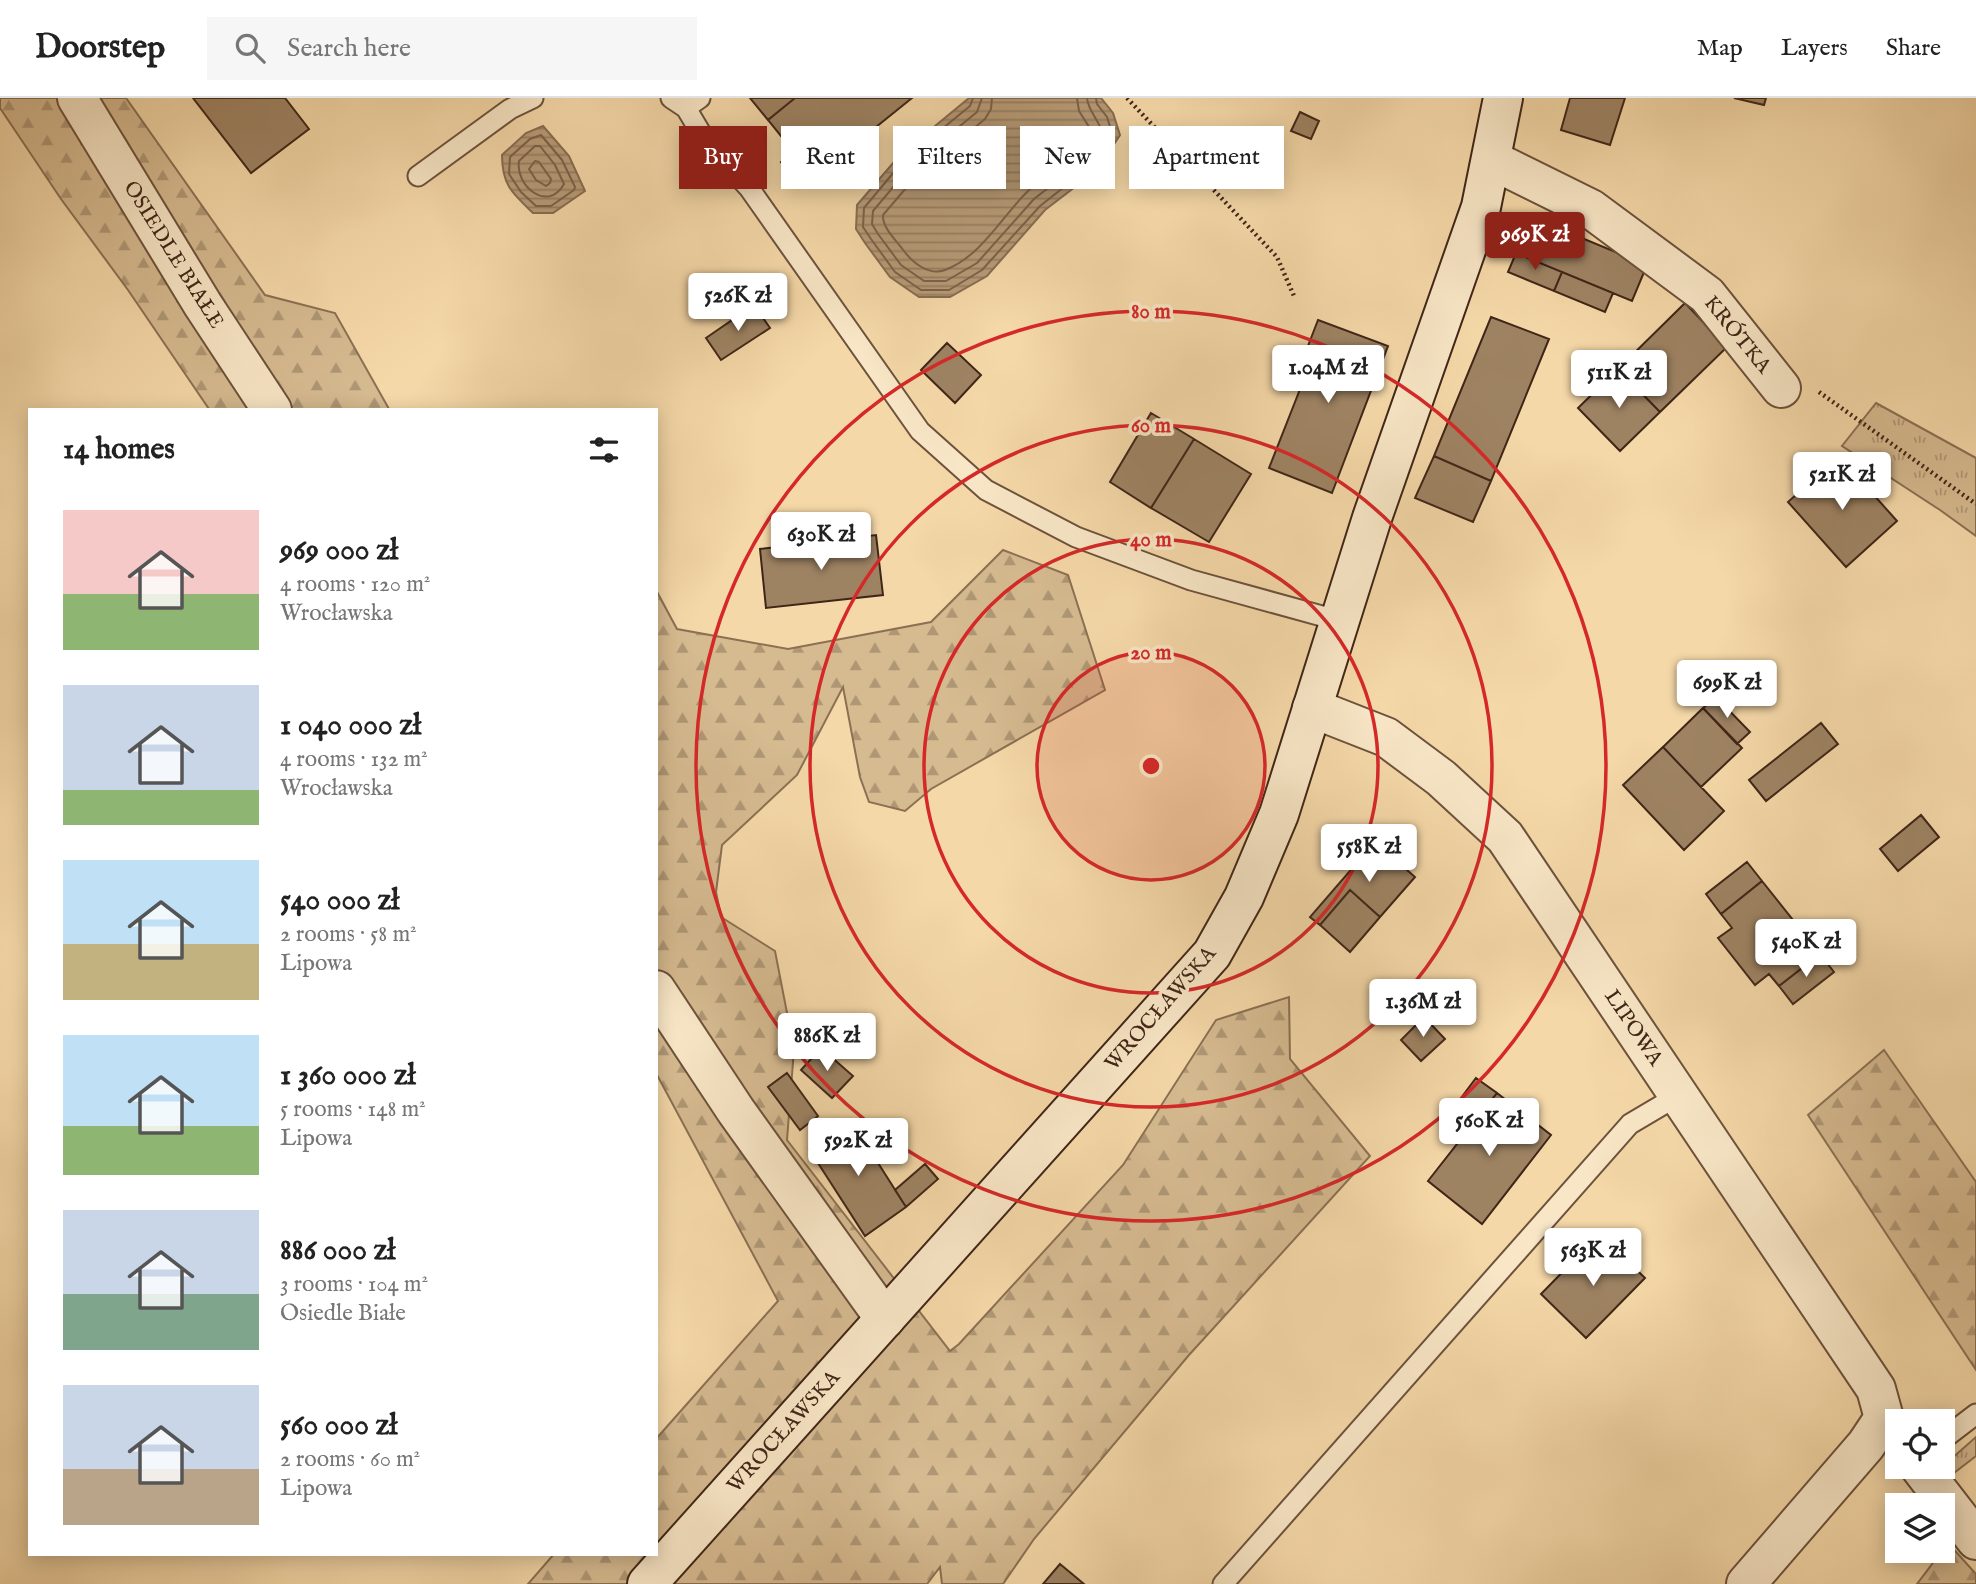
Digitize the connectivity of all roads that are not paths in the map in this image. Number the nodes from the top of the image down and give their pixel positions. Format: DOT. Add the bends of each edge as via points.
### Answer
graph roads {
  1 [pos="77,98"];
  2 [pos="533,98"];
  3 [pos="1503,98"];
  4 [pos="686,101"];
  5 [pos="1492,160"];
  6 [pos="418,176"];
  7 [pos="1781,388"];
  8 [pos="271,408"];
  9 [pos="1340,621"];
  10 [pos="1312,708"];
  11 [pos="658,993"];
  12 [pos="1679,1095"];
  13 [pos="885,1318"];
  14 [pos="1885,1412"];
  15 [pos="1976,1414"];
  16 [pos="1955,1430"];
  17 [pos="1885,1431"];
  18 [pos="1929,1479"];
  19 [pos="1976,1540"];
  20 [pos="647,1584"];
  21 [pos="1223,1584"];
  22 [pos="1746,1584"];
  1 -- 8 [label="street, OSIEDLE BIAŁE"];
  2 -- 6 [label="lane" via="510,109"];
  3 -- 5 [label="street, WROCŁAWSKA"];
  4 -- 9 [label="lane" via="705,140 749,188 920,431 986,490 1076,537 1178,576"];
  5 -- 7 [label="street, KRÓTKA" via="1591,209 1707,295"];
  5 -- 9 [label="street, WROCŁAWSKA" via="1481,207"];
  9 -- 10 [label="street, WROCŁAWSKA"];
  10 -- 12 [label="street, LIPOWA" via="1386,737 1441,778 1505,837"];
  10 -- 13 [label="street, WROCŁAWSKA" via="1274,826 1244,897 1212,954"];
  11 -- 13 [label="street" via="736,1111"];
  12 -- 14 [label="street, LIPOWA" via="1876,1389"];
  12 -- 21 [label="lane" via="1630,1124"];
  13 -- 20 [label="street, WROCŁAWSKA"];
  15 -- 16 [label="lane"];
  17 -- 22 [label="street, LIPOWA" via="1866,1445"];
  18 -- 19 [label="street"];
}
